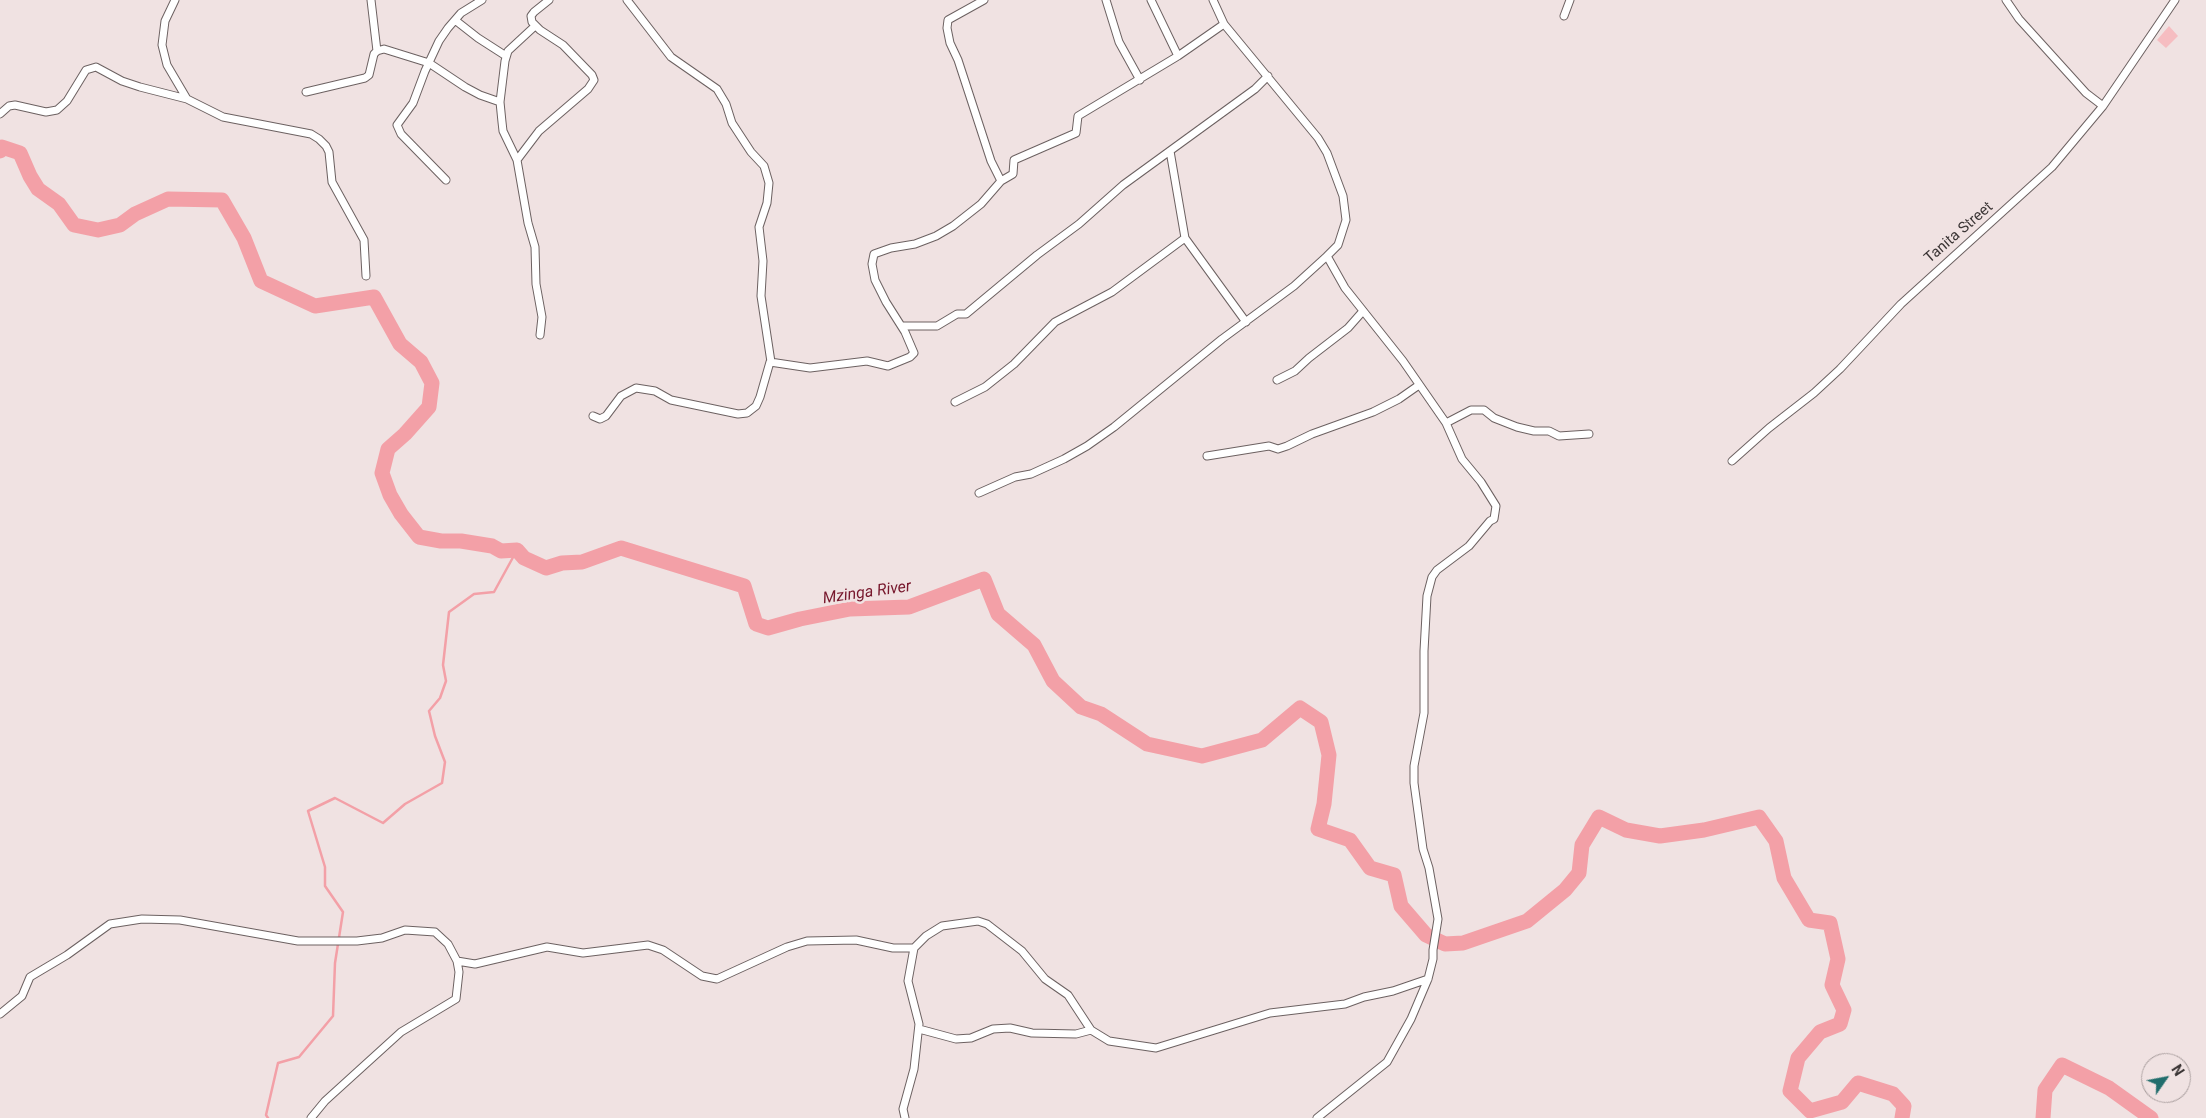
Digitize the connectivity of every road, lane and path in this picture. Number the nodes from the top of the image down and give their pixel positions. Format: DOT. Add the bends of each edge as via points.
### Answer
graph roads {
  1 [pos="175,0"];
  2 [pos="372,0"];
  3 [pos="482,0"];
  4 [pos="549,0"];
  5 [pos="627,0"];
  6 [pos="984,0"];
  7 [pos="1106,0"];
  8 [pos="1151,0"];
  9 [pos="1213,0"];
  10 [pos="1570,0"];
  11 [pos="2006,0"];
  12 [pos="2175,0"];
  13 [pos="1564,16"];
  14 [pos="455,20"];
  15 [pos="1224,24"];
  16 [pos="535,26"];
  17 [pos="376,51"];
  18 [pos="506,56"];
  19 [pos="1178,56"];
  20 [pos="429,63"];
  21 [pos="1268,76"];
  22 [pos="1140,80"];
  23 [pos="306,92"];
  24 [pos="188,99"];
  25 [pos="500,102"];
  26 [pos="2103,106"];
  27 [pos="0,114"];
  28 [pos="1170,151"];
  29 [pos="517,160"];
  30 [pos="446,180"];
  31 [pos="1001,181"];
  32 [pos="1185,238"];
  33 [pos="1327,256"];
  34 [pos="366,276"];
  35 [pos="1362,311"];
  36 [pos="1246,322"];
  37 [pos="902,326"];
  38 [pos="540,335"];
  39 [pos="771,362"];
  40 [pos="1277,380"];
  41 [pos="1419,386"];
  42 [pos="955,402"];
  43 [pos="592,416"];
  44 [pos="1446,422"];
  45 [pos="1589,434"];
  46 [pos="1206,456"];
  47 [pos="1732,461"];
  48 [pos="979,493"];
  49 [pos="914,948"];
  50 [pos="457,961"];
  51 [pos="1428,979"];
  52 [pos="0,1014"];
  53 [pos="918,1030"];
  54 [pos="1091,1030"];
  55 [pos="310,1118"];
  56 [pos="905,1118"];
  57 [pos="1317,1118"];
  1 -- 24 [label="street" via="165,21 162,45 167,66"];
  2 -- 17 [label="street"];
  3 -- 14 [label="street"];
  4 -- 16 [label="street" via="531,16"];
  5 -- 39 [label="street" via="671,57 717,89 732,123 764,166 769,183 759,227 763,261 761,289"];
  6 -- 31 [label="street" via="948,20 947,28 991,161"];
  7 -- 22 [label="street" via="1119,42"];
  8 -- 19 [label="street"];
  9 -- 15 [label="street"];
  10 -- 13 [label="street"];
  11 -- 26 [label="street" via="2019,19 2086,93"];
  12 -- 26 [label="street, Tanita Street"];
  14 -- 18 [label="street"];
  14 -- 20 [label="street" via="439,41"];
  15 -- 19 [label="street"];
  15 -- 21 [label="street"];
  16 -- 18 [label="street"];
  16 -- 29 [label="street" via="563,45 594,80 588,89 539,131"];
  17 -- 20 [label="street" via="384,48"];
  17 -- 23 [label="street" via="369,75 365,78"];
  18 -- 25 [label="street"];
  19 -- 22 [label="street"];
  20 -- 25 [label="street" via="480,96"];
  20 -- 30 [label="street" via="413,103 398,122 397,129"];
  21 -- 28 [label="street"];
  21 -- 33 [label="street" via="1318,138 1343,196 1346,220 1338,245"];
  22 -- 31 [label="street" via="1078,116 1076,133 1014,160 1013,174"];
  24 -- 27 [label="street" via="140,87 93,67 84,73 67,102 57,110 46,112 15,105"];
  24 -- 34 [label="street" via="222,117 312,134 319,139 329,152 334,187 364,240"];
  25 -- 29 [label="street" via="503,131"];
  26 -- 47 [label="street, Tanita Street" via="2052,167 1901,304 1814,394"];
  28 -- 32 [label="street"];
  28 -- 37 [label="street" via="966,314 957,314 937,326"];
  29 -- 38 [label="street" via="535,247 536,284 542,317"];
  31 -- 37 [label="street" via="981,204 936,236 874,254 875,280"];
  32 -- 36 [label="street"];
  32 -- 42 [label="street" via="1112,292 1055,322 1014,364 985,387"];
  33 -- 35 [label="street"];
  33 -- 36 [label="street"];
  35 -- 40 [label="street" via="1348,328 1296,371"];
  35 -- 41 [label="street" via="1403,360"];
  36 -- 48 [label="street" via="1087,446 1031,474 1015,477"];
  37 -- 39 [label="street" via="914,353 892,366 867,360 810,368"];
  39 -- 43 [label="street" via="768,363 756,406 747,413 738,414 671,400 655,391 636,388 622,396 606,416 600,419"];
  41 -- 44 [label="street"];
  41 -- 46 [label="street" via="1373,412 1287,446"];
  44 -- 45 [label="street" via="1471,410 1484,410 1494,418 1517,427 1549,431 1559,436"];
  44 -- 51 [label="street" via="1462,460 1496,506 1494,519 1468,546 1437,570 1427,596 1424,714 1415,758 1414,783 1438,928"];
  49 -- 50 [label="street" via="892,948 856,940 807,941 717,979 702,976 663,950 648,945 583,953 547,947 475,964"];
  49 -- 53 [label="street" via="908,981"];
  49 -- 54 [label="street" via="942,926 978,921 987,924 1022,951 1045,979 1068,995"];
  50 -- 52 [label="street" via="441,937 429,931 405,930 382,938 298,941 180,920 142,918 110,924 68,956 30,977 22,996"];
  50 -- 55 [label="street" via="456,999 401,1032 325,1100"];
  51 -- 54 [label="street" via="1345,1004 1270,1013 1156,1048 1109,1041"];
  51 -- 57 [label="street" via="1387,1062"];
  53 -- 54 [label="street" via="956,1039 971,1038 992,1029 1076,1034"];
  53 -- 56 [label="street" via="914,1069 903,1109"];
}
